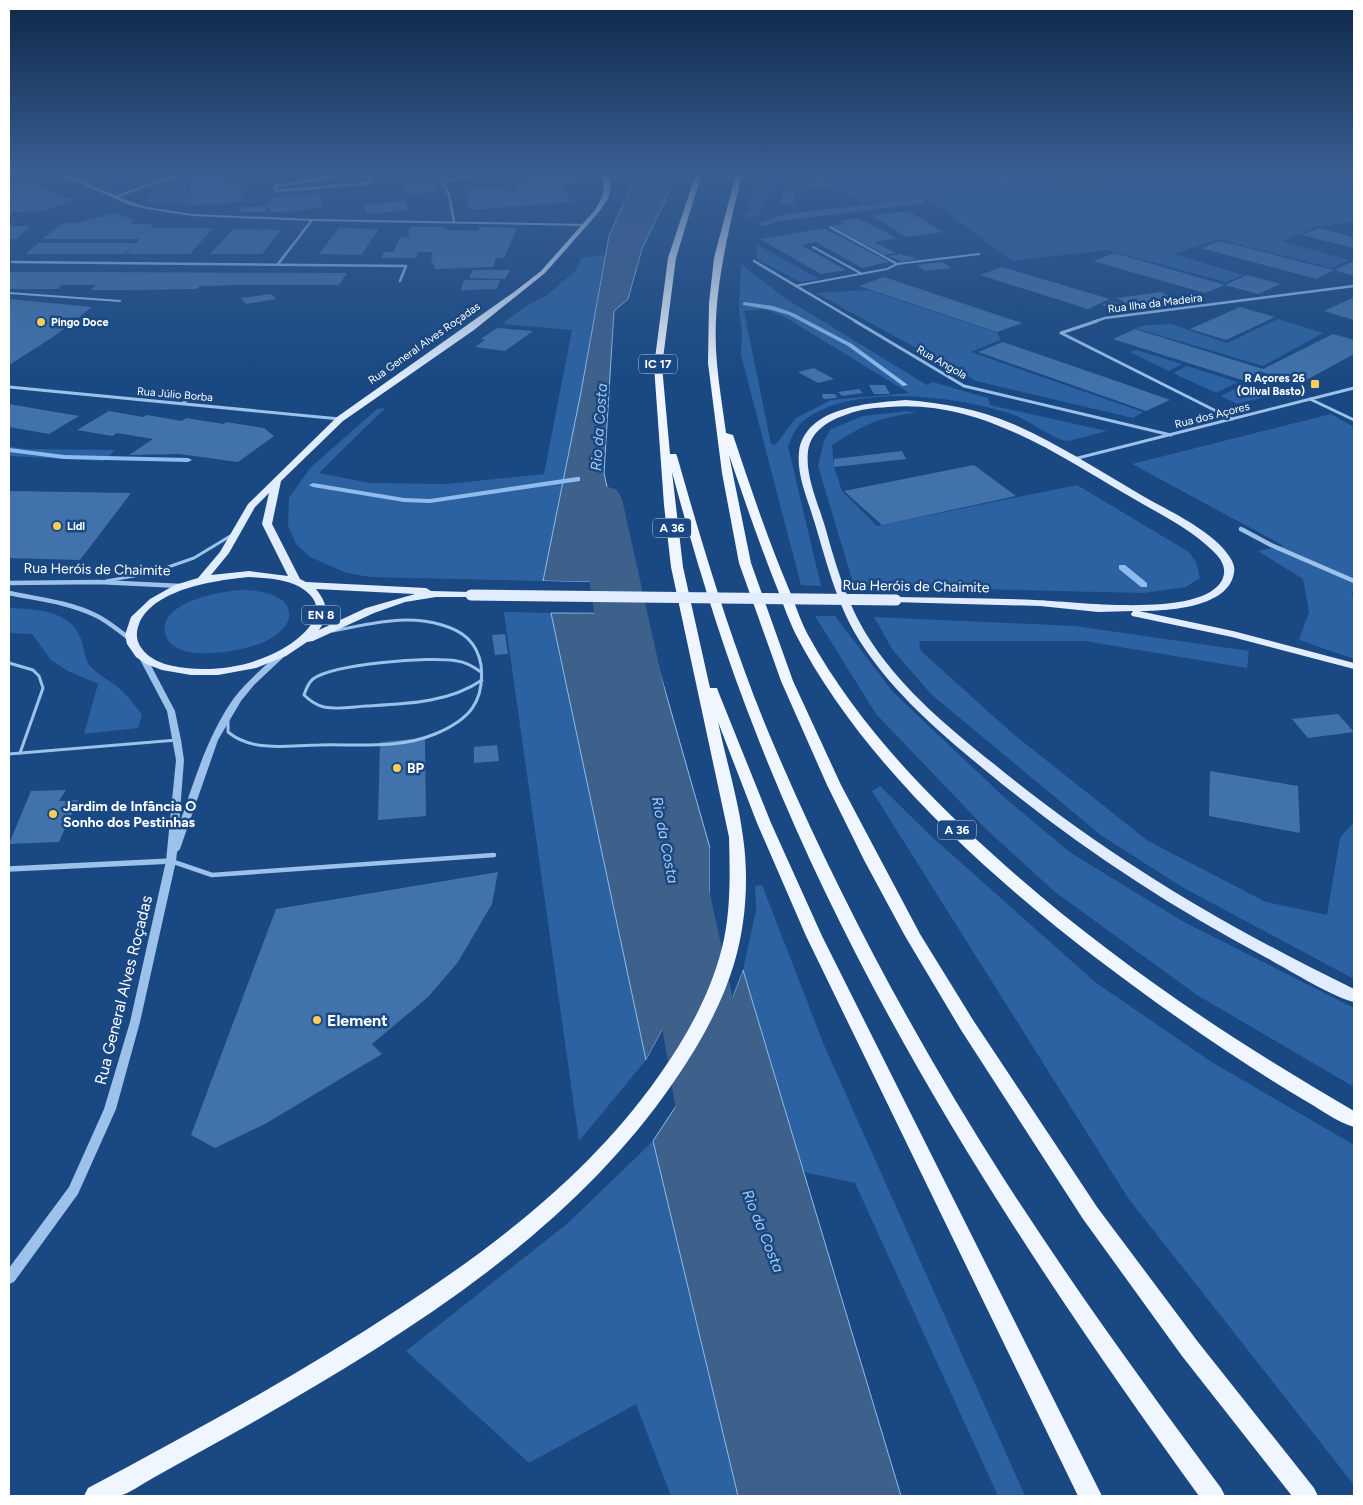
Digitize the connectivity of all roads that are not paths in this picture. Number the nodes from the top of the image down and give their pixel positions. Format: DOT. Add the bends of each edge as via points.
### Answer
graph roads {
  1 [pos="294,243"];
  2 [pos="570,243"];
  3 [pos="677,243"];
  4 [pos="721,243"];
  5 [pos="858,243"];
  6 [pos="812,247"];
  7 [pos="979,254"];
  8 [pos="754,261"];
  9 [pos="12,262"];
  10 [pos="278,264"];
  11 [pos="897,264"];
  12 [pos="862,274"];
  13 [pos="400,280"];
  14 [pos="795,286"];
  15 [pos="1354,286"];
  16 [pos="9,293"];
  17 [pos="120,301"];
  18 [pos="9,387"];
  19 [pos="1354,388"];
  20 [pos="194,395"];
  21 [pos="1310,399"];
  22 [pos="183,404"];
  23 [pos="719,406"];
  24 [pos="340,419"];
  25 [pos="1232,419"];
  26 [pos="1354,420"];
  27 [pos="664,426"];
  28 [pos="1170,435"];
  29 [pos="1074,459"];
  30 [pos="276,481"];
  31 [pos="1241,529"];
  32 [pos="234,534"];
  33 [pos="200,581"];
  34 [pos="1354,581"];
  35 [pos="9,582"];
  36 [pos="99,582"];
  37 [pos="299,583"];
  38 [pos="184,586"];
  39 [pos="9,593"];
  40 [pos="471,595"];
  41 [pos="1092,608"];
  42 [pos="691,629"];
  43 [pos="321,634"];
  44 [pos="132,641"];
  45 [pos="298,645"];
  46 [pos="283,654"];
  47 [pos="142,656"];
  48 [pos="9,663"];
  49 [pos="1354,666"];
  50 [pos="481,672"];
  51 [pos="482,680"];
  52 [pos="228,715"];
  53 [pos="177,740"];
  54 [pos="20,753"];
  55 [pos="9,754"];
  56 [pos="494,855"];
  57 [pos="171,861"];
  58 [pos="9,869"];
  59 [pos="1354,996"];
  60 [pos="1354,1120"];
  61 [pos="9,1278"];
  62 [pos="96,1496"];
  63 [pos="1090,1496"];
  64 [pos="1213,1496"];
  65 [pos="1306,1496"];
  1 -- 10 [label="street"];
  2 -- 24 [label="main road, Rua General Alves Roçadas" via="517,294"];
  3 -- 27 [label="highway, IC 17" via="666,293 658,366"];
  4 -- 23 [label="highway" via="713,303 712,363"];
  5 -- 11 [label="lane"];
  6 -- 12 [label="lane"];
  7 -- 11 [label="lane"];
  8 -- 14 [label="street, Rua Angola"];
  9 -- 10 [label="street"];
  10 -- 13 [label="street" via="406,266"];
  11 -- 12 [label="lane"];
  12 -- 14 [label="lane"];
  14 -- 28 [label="street, Rua Angola" via="964,386"];
  15 -- 25 [label="street, Rua Ilha da Madeira" via="1105,318 1060,333"];
  16 -- 17 [label="lane"];
  18 -- 22 [label="street, Rua Júlio Borba"];
  19 -- 21 [label="street, Rua dos Açores"];
  20 -- 22 [label="lane"];
  21 -- 25 [label="street, Rua dos Açores"];
  21 -- 26 [label="street"];
  22 -- 24 [label="street, Rua Júlio Borba"];
  23 -- 60 [label="highway, A 36" via="762,537 802,635 847,706 903,777 994,864 1108,959 1172,1006"];
  23 -- 65 [label="highway" via="726,464 745,563 757,601 787,681 872,860 967,1025 1090,1213 1190,1349"];
  24 -- 30 [label="main road, Rua General Alves Roçadas"];
  25 -- 28 [label="street, Rua dos Açores"];
  27 -- 42 [label="highway, A 36" via="677,567"];
  27 -- 64 [label="highway" via="698,548 735,660 775,762 849,922 908,1032 1001,1189 1079,1309"];
  28 -- 29 [label="street, Rua dos Açores"];
  29 -- 41 [label="main road" via="1205,538 1220,550 1231,572 1218,592 1203,600 1156,608"];
  29 -- 59 [label="main road" via="1005,423 970,411 897,403 846,411 817,426 803,447 803,459 830,561 848,612 872,653 918,704 958,741 1057,821 1118,864 1273,956"];
  30 -- 32 [label="main road, Rua General Alves Roçadas" via="251,506"];
  30 -- 37 [label="main road, Rua General Alves Roçadas" via="267,524"];
  31 -- 34 [label="street"];
  32 -- 33 [label="main road, Rua General Alves Roçadas" via="224,553"];
  32 -- 36 [label="lane" via="194,558 151,572"];
  33 -- 37 [label="main road" via="249,574 271,575"];
  33 -- 38 [label="main road"];
  35 -- 36 [label="street, Rua Heróis de Chaimite"];
  36 -- 38 [label="street, Rua Heróis de Chaimite"];
  37 -- 40 [label="main road, Rua Heróis de Chaimite"];
  37 -- 45 [label="main road, Rua General Alves Roçadas / EN 8" via="316,596 322,609 317,626"];
  38 -- 44 [label="main road" via="158,599 140,614 131,630"];
  39 -- 44 [label="street, Rua Heróis de Chaimite" via="61,602 97,615"];
  40 -- 41 [label="main road, Rua Heróis de Chaimite, bridge" via="1040,602"];
  40 -- 43 [label="main road, Rua Heróis de Chaimite" via="435,594 414,598 364,613"];
  41 -- 49 [label="main road, Rua Heróis de Chaimite" via="1187,623"];
  42 -- 62 [label="highway" via="736,838 738,879 730,950 714,996 693,1040 662,1087 628,1132 567,1196 470,1272 286,1393"];
  42 -- 63 [label="highway, A 36" via="732,747 806,921"];
  43 -- 45 [label="main road, Rua Heróis de Chaimite"];
  43 -- 50 [label="lane" via="395,620 443,625 471,640 477,649"];
  44 -- 47 [label="main road, Rua General Alves Roçadas"];
  45 -- 46 [label="main road, Rua General Alves Roçadas / EN 8"];
  46 -- 47 [label="main road, Rua General Alves Roçadas" via="245,667 207,672 168,668"];
  46 -- 52 [label="street, Rua General Alves Roçadas" via="251,683"];
  47 -- 53 [label="street, Rua General Alves Roçadas" via="171,711"];
  48 -- 54 [label="lane" via="33,670 43,688"];
  50 -- 51 [label="lane"];
  50 -- 51 [label="lane" via="450,659 341,668 316,677 307,685 304,695 323,708 339,708 438,699 466,691"];
  51 -- 52 [label="lane" via="477,700 467,714 448,728 424,738 393,742 258,744 234,738 228,732"];
  52 -- 57 [label="street, Rua General Alves Roçadas" via="214,740"];
  53 -- 54 [label="lane"];
  53 -- 57 [label="street, Rua General Alves Roçadas" via="180,760"];
  54 -- 55 [label="lane"];
  56 -- 57 [label="lane" via="212,876"];
  57 -- 58 [label="street"];
  57 -- 61 [label="street, Rua General Alves Roçadas" via="136,1022 110,1109 74,1190"];
}
